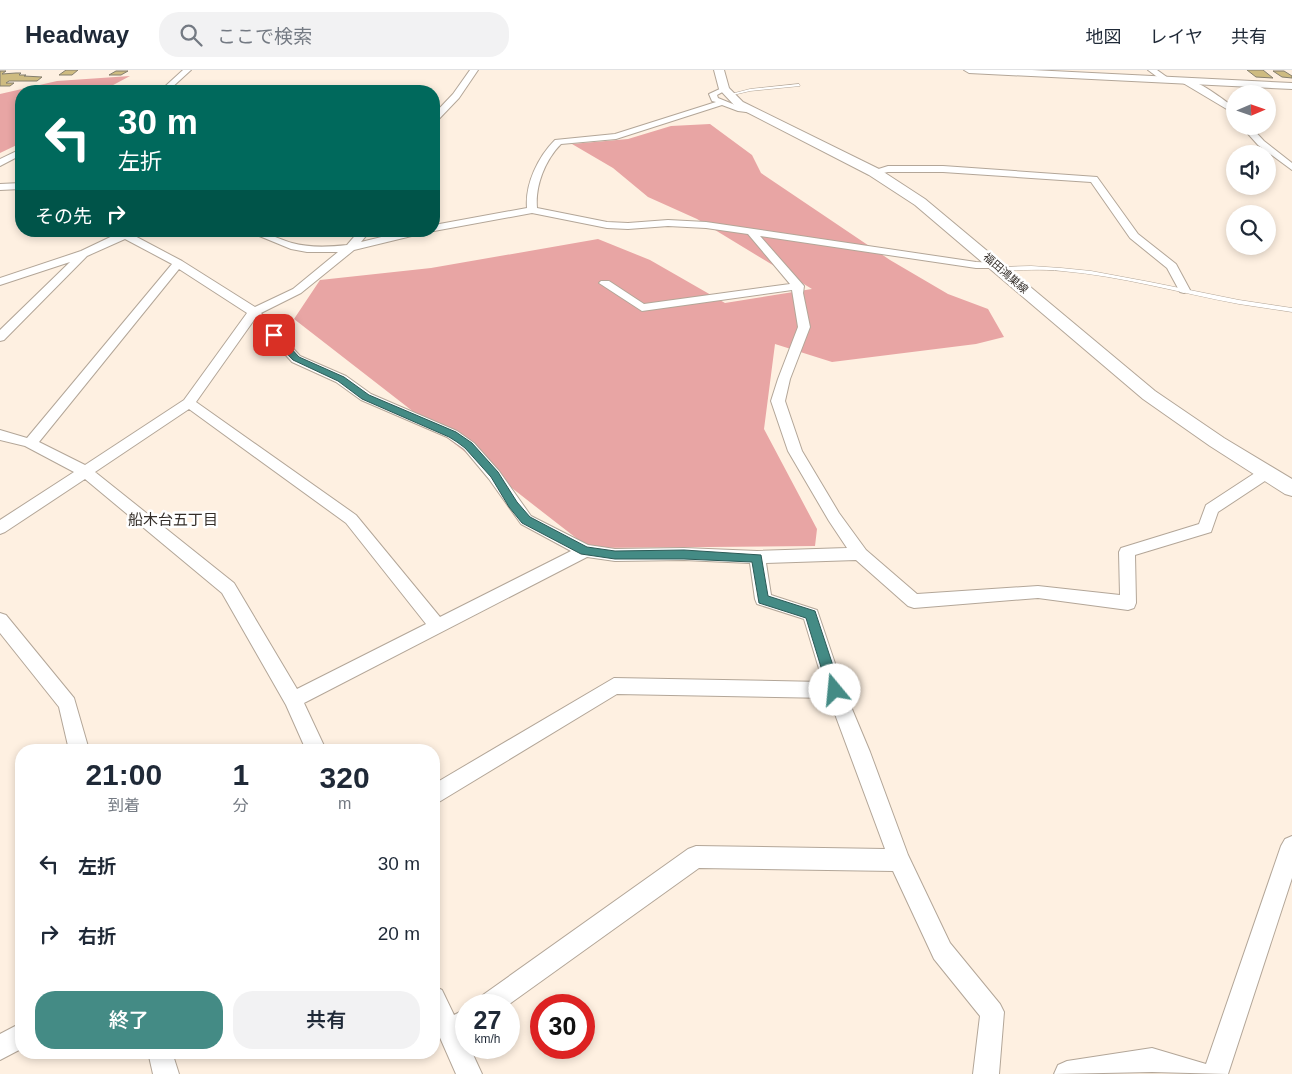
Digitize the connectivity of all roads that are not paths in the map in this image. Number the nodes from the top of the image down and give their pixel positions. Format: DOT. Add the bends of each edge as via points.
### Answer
graph roads {
  1 [pos="187,70"];
  2 [pos="474,70"];
  3 [pos="719,70"];
  4 [pos="970,70"];
  5 [pos="1152,70"];
  6 [pos="1167,80"];
  7 [pos="1186,81"];
  8 [pos="171,85"];
  9 [pos="799,85"];
  10 [pos="1292,86"];
  11 [pos="725,96"];
  12 [pos="1226,105"];
  13 [pos="440,113"];
  14 [pos="1253,135"];
  15 [pos="15,155"];
  16 [pos="0,163"];
  17 [pos="1292,167"];
  18 [pos="874,172"];
  19 [pos="0,186"];
  20 [pos="15,186"];
  21 [pos="532,210"];
  22 [pos="440,227"];
  23 [pos="752,233"];
  24 [pos="118,237"];
  25 [pos="133,237"];
  26 [pos="268,237"];
  27 [pos="360,237"];
  28 [pos="393,237"];
  29 [pos="352,246"];
  30 [pos="85,253"];
  31 [pos="178,263"];
  32 [pos="999,267"];
  33 [pos="0,282"];
  34 [pos="605,283"];
  35 [pos="798,286"];
  36 [pos="1184,290"];
  37 [pos="1292,310"];
  38 [pos="254,312"];
  39 [pos="0,337"];
  40 [pos="188,403"];
  41 [pos="0,435"];
  42 [pos="30,443"];
  43 [pos="86,472"];
  44 [pos="1266,473"];
  45 [pos="1292,489"];
  46 [pos="0,528"];
  47 [pos="585,551"];
  48 [pos="860,554"];
  49 [pos="757,558"];
  50 [pos="0,620"];
  51 [pos="438,625"];
  52 [pos="835,690"];
  53 [pos="293,700"];
  54 [pos="77,744"];
  55 [pos="313,744"];
  56 [pos="440,791"];
  57 [pos="1292,846"];
  58 [pos="899,860"];
  59 [pos="503,994"];
  60 [pos="440,1005"];
  61 [pos="455,1023"];
  62 [pos="15,1039"];
  63 [pos="0,1048"];
  64 [pos="162,1059"];
  65 [pos="465,1059"];
  66 [pos="166,1074"];
  67 [pos="469,1074"];
  68 [pos="986,1074"];
  69 [pos="1067,1074"];
  70 [pos="1201,1074"];
  71 [pos="1215,1074"];
  1 -- 8 [label="street"];
  2 -- 13 [label="street"];
  3 -- 11 [label="main road"];
  4 -- 6 [label="main road"];
  5 -- 6 [label="street"];
  6 -- 7 [label="main road"];
  7 -- 10 [label="main road"];
  7 -- 12 [label="street"];
  9 -- 11 [label="lane"];
  11 -- 18 [label="main road, 福田鴻巣線"];
  11 -- 21 [label="street" via="616,136 558,142 552,146 531,193"];
  14 -- 17 [label="street"];
  15 -- 16 [label="street"];
  18 -- 32 [label="main road, 福田鴻巣線" via="920,202"];
  18 -- 36 [label="street" via="943,169 1094,179 1134,236 1172,266"];
  19 -- 20 [label="street"];
  21 -- 22 [label="street"];
  21 -- 23 [label="street" via="607,224 706,225"];
  23 -- 32 [label="street"];
  23 -- 35 [label="street"];
  24 -- 30 [label="street"];
  25 -- 31 [label="street"];
  26 -- 29 [label="street" via="292,246 325,250"];
  27 -- 29 [label="street"];
  28 -- 29 [label="street"];
  29 -- 38 [label="street" via="296,291"];
  30 -- 33 [label="street"];
  30 -- 39 [label="street"];
  31 -- 38 [label="street"];
  31 -- 42 [label="street"];
  32 -- 36 [label="lane" via="1067,268"];
  32 -- 44 [label="main road, 福田鴻巣線" via="1149,395"];
  34 -- 35 [label="street" via="642,308"];
  35 -- 48 [label="street" via="796,293 804,326 778,401 795,451"];
  36 -- 37 [label="lane"];
  38 -- 40 [label="street"];
  38 -- 47 [label="street" via="296,358 341,379 366,397 452,434 469,446 526,520"];
  40 -- 43 [label="street"];
  40 -- 51 [label="street" via="351,519"];
  41 -- 42 [label="street"];
  42 -- 43 [label="street"];
  43 -- 46 [label="street"];
  43 -- 53 [label="street" via="228,588"];
  44 -- 45 [label="main road, 福田鴻巣線"];
  44 -- 48 [label="street" via="1211,509 1206,528 1127,552 1128,602 1038,592 914,601"];
  47 -- 49 [label="street" via="615,555"];
  47 -- 51 [label="street"];
  48 -- 49 [label="street"];
  49 -- 52 [label="street" via="763,599 811,615"];
  50 -- 54 [label="street" via="67,704"];
  51 -- 53 [label="street"];
  52 -- 56 [label="street" via="614,686"];
  52 -- 58 [label="street"];
  53 -- 55 [label="street"];
  57 -- 71 [label="street"];
  58 -- 59 [label="street" via="696,857"];
  58 -- 68 [label="street" via="942,951 992,1012"];
  60 -- 61 [label="street"];
  62 -- 63 [label="street"];
  64 -- 66 [label="street"];
  65 -- 67 [label="street"];
  69 -- 70 [label="street" via="1152,1060"];
}
